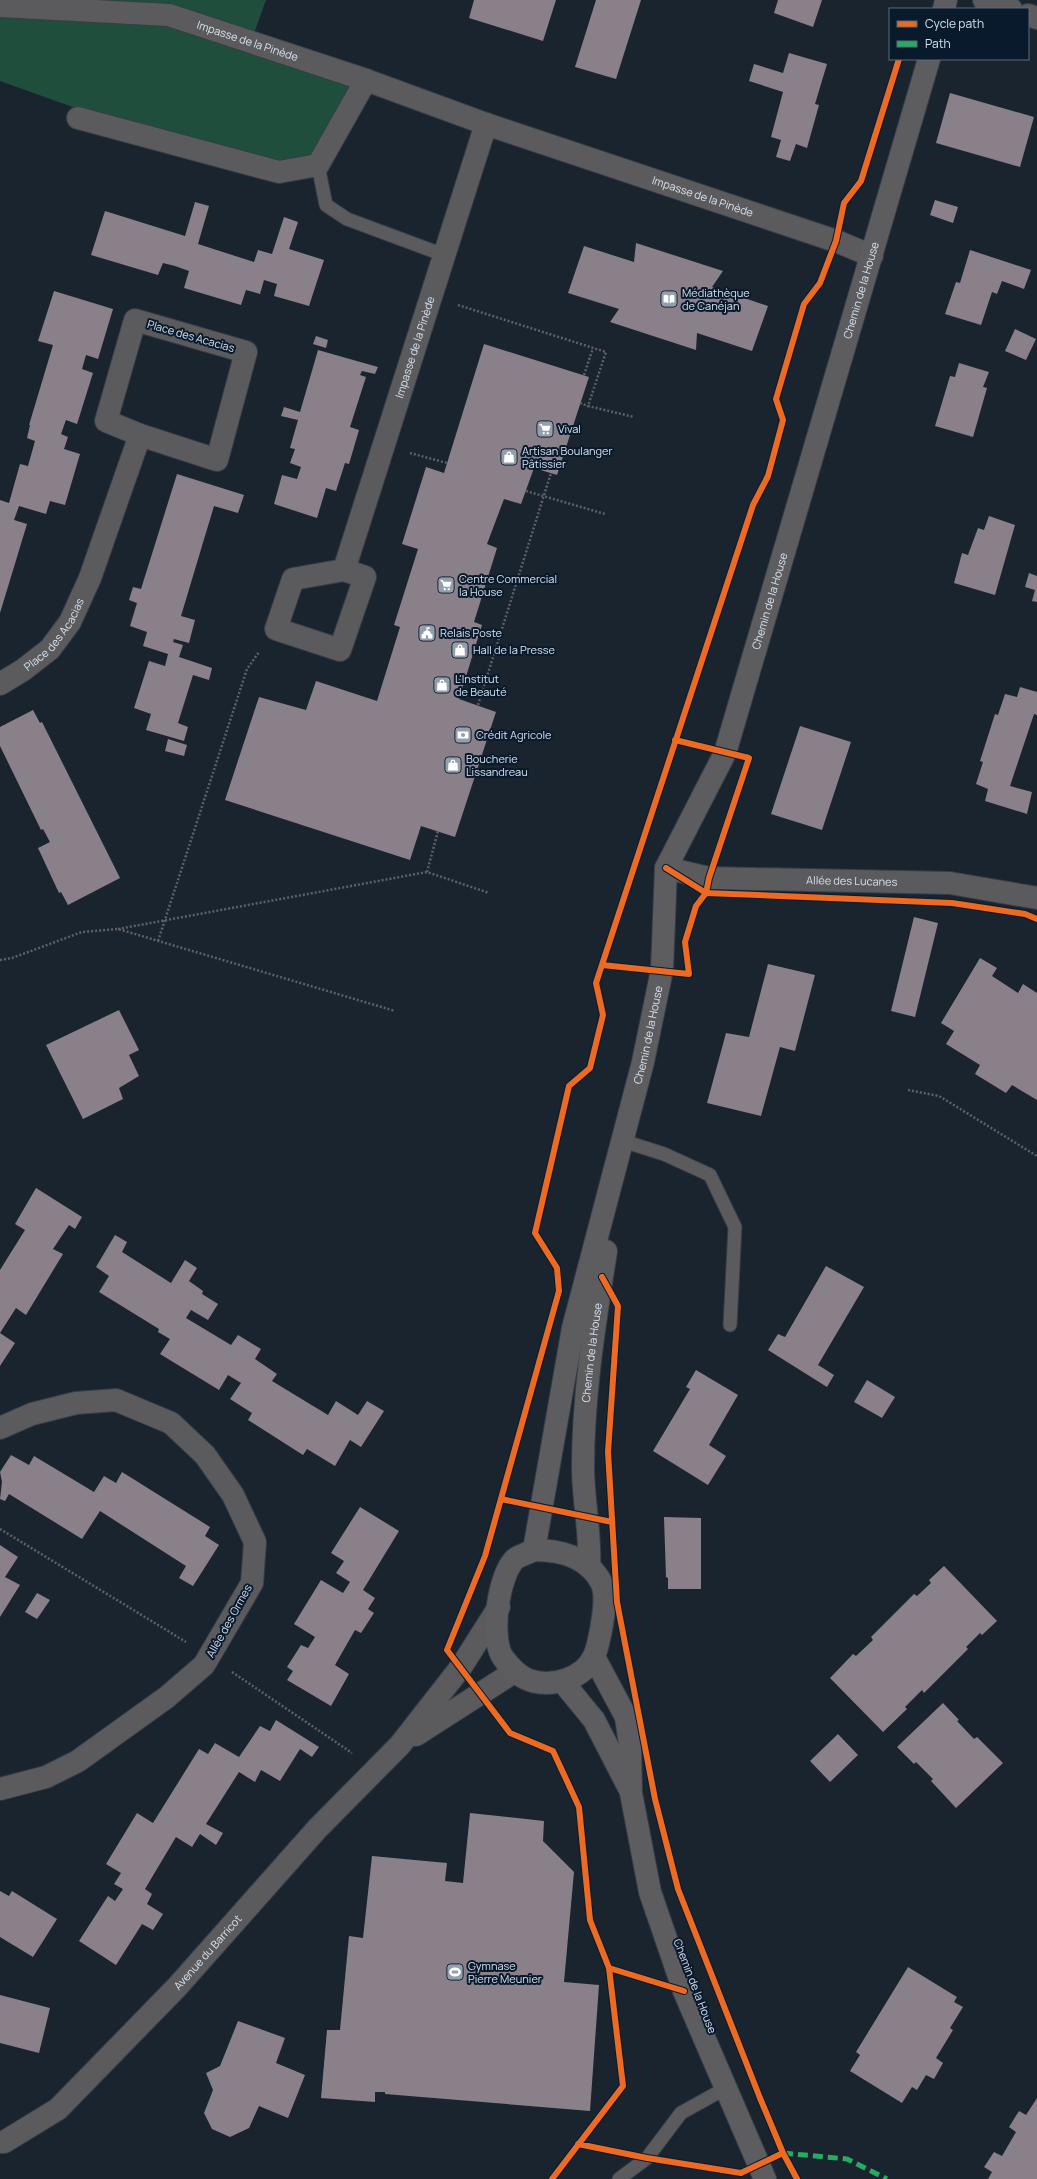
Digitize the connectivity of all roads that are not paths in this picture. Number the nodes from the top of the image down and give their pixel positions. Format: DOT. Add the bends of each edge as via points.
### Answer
graph roads {
  1 [pos="984,0"];
  2 [pos="0,6"];
  3 [pos="1008,8"];
  4 [pos="929,60"];
  5 [pos="366,80"];
  6 [pos="78,118"];
  7 [pos="486,124"];
  8 [pos="318,165"];
  9 [pos="444,255"];
  10 [pos="872,256"];
  11 [pos="140,435"];
  12 [pos="344,570"];
  13 [pos="0,684"];
  14 [pos="666,868"];
  15 [pos="1037,898"];
  16 [pos="623,1141"];
  17 [pos="730,1325"];
  18 [pos="0,1428"];
  19 [pos="534,1550"];
  20 [pos="589,1567"];
  21 [pos="499,1607"];
  22 [pos="594,1657"];
  23 [pos="514,1672"];
  24 [pos="562,1681"];
  25 [pos="400,1745"];
  26 [pos="0,1789"];
  27 [pos="631,1793"];
  28 [pos="726,2088"];
  29 [pos="0,2142"];
  30 [pos="619,2179"];
  31 [pos="765,2179"];
  1 -- 3 [label="street"];
  2 -- 5 [label="street, Impasse de la Pinède" via="169,15"];
  4 -- 10 [label="street, Chemin de la House"];
  5 -- 7 [label="street, Impasse de la Pinède"];
  5 -- 8 [label="street"];
  6 -- 8 [label="street" via="279,172"];
  7 -- 9 [label="street, Impasse de la Pinède"];
  7 -- 10 [label="street, Impasse de la Pinède" via="836,241"];
  8 -- 9 [label="lane" via="326,205 347,219"];
  9 -- 12 [label="street, Impasse de la Pinède"];
  10 -- 14 [label="street, Chemin de la House" via="725,753"];
  11 -- 11 [label="street, Place des Acacias" via="216,460 246,352 135,320 106,421"];
  11 -- 13 [label="street, Place des Acacias" via="90,578 70,622 50,649"];
  12 -- 12 [label="street" via="365,576 340,650 276,629 293,579"];
  14 -- 15 [label="street, Allée des Lucanes" via="709,878 950,882"];
  14 -- 16 [label="street, Chemin de la House" via="662,970"];
  16 -- 17 [label="lane" via="664,1154 710,1175 735,1227"];
  16 -- 19 [label="street, Chemin de la House" via="573,1328"];
  16 -- 20 [label="street, Chemin de la House" via="589,1367 583,1468 590,1548"];
  18 -- 26 [label="street, Allée des Ormes" via="32,1414 69,1405 116,1400 171,1423 205,1455 233,1495 254,1542 252,1583 204,1665 167,1697 78,1761 46,1777"];
  19 -- 20 [label="street" via="554,1550 573,1556"];
  19 -- 21 [label="street" via="516,1560 507,1571"];
  20 -- 22 [label="street" via="602,1583 605,1602"];
  21 -- 23 [label="street" via="495,1627 496,1644 500,1654"];
  21 -- 25 [label="street, Avenue du Barricot" via="461,1667"];
  22 -- 24 [label="street" via="580,1673"];
  22 -- 27 [label="street, Chemin de la House" via="626,1717 630,1745"];
  23 -- 24 [label="street" via="529,1680 547,1684"];
  23 -- 25 [label="street, Avenue du Barricot"];
  24 -- 27 [label="street, Chemin de la House" via="594,1720"];
  25 -- 29 [label="street, Avenue du Barricot" via="316,1829 177,1987 58,2108 4,2142"];
  27 -- 28 [label="street, Chemin de la House" via="650,1892 684,1991"];
  28 -- 30 [label="lane" via="681,2113 646,2158"];
  28 -- 31 [label="street, Chemin de la House"];
}
